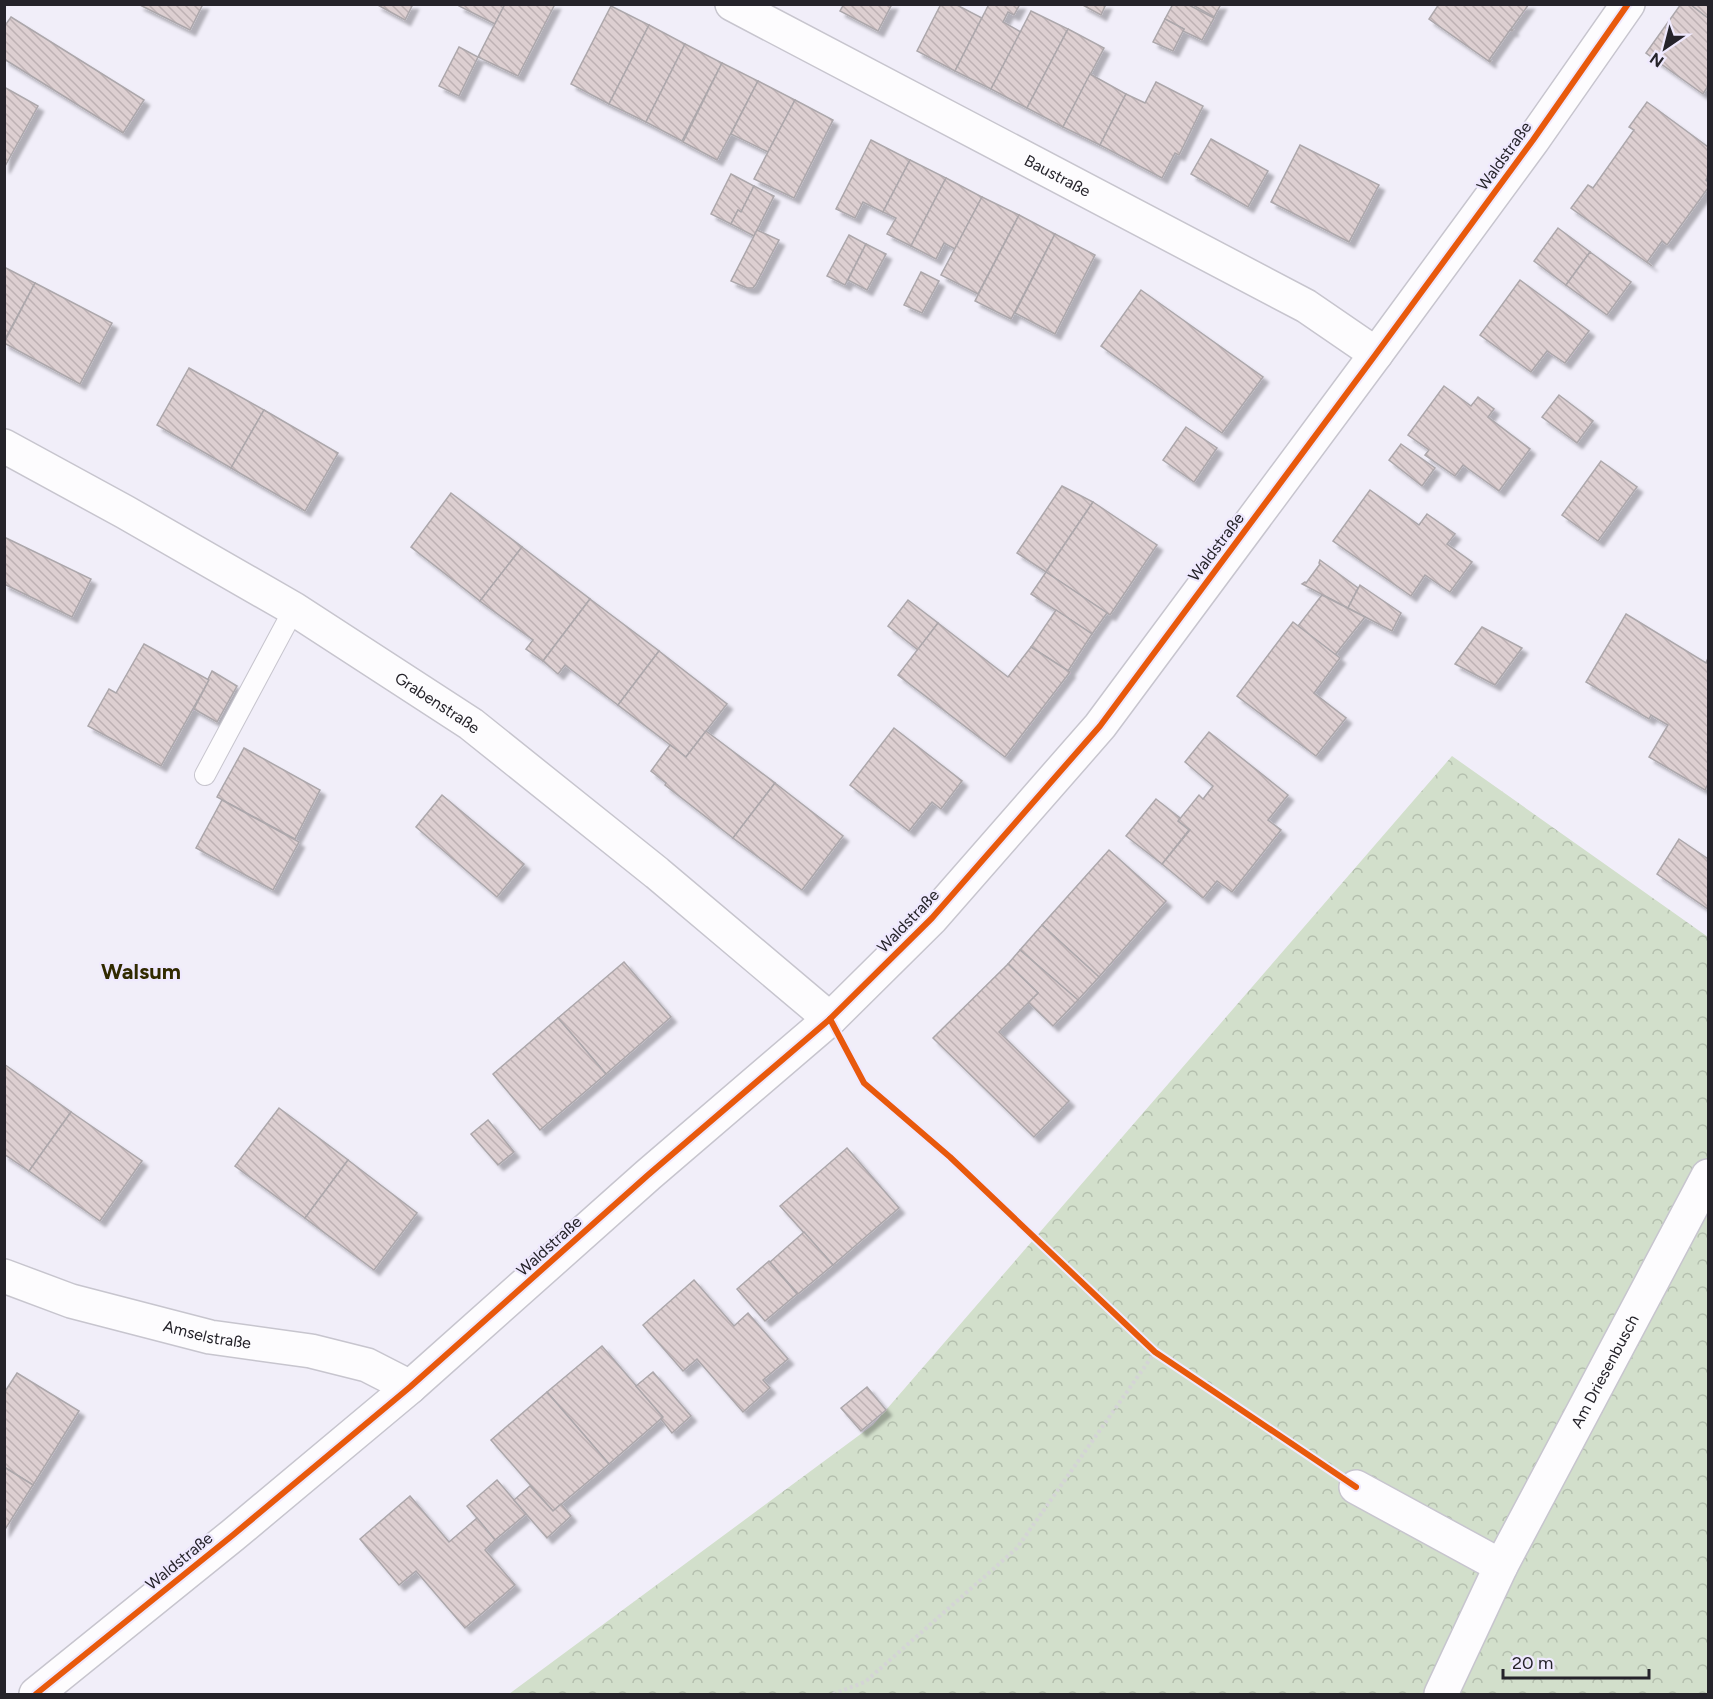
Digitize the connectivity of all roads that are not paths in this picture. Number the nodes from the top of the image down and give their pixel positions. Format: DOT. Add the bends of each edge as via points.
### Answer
graph roads {
  1 [pos="732,4"];
  2 [pos="1628,4"];
  3 [pos="1376,354"];
  4 [pos="4,446"];
  5 [pos="294,609"];
  6 [pos="205,775"];
  7 [pos="830,1019"];
  8 [pos="1708,1176"];
  9 [pos="4,1276"];
  10 [pos="410,1388"];
  11 [pos="1356,1487"];
  12 [pos="1501,1566"];
  13 [pos="36,1695"];
  14 [pos="1442,1695"];
  1 -- 3 [label="street, Baustraße" via="1306,306"];
  2 -- 3 [label="street, Waldstraße"];
  3 -- 7 [label="street, Waldstraße" via="1100,726 932,918"];
  4 -- 5 [label="street, Grabenstraße"];
  5 -- 6 [label="lane"];
  5 -- 7 [label="street, Grabenstraße" via="471,724"];
  7 -- 10 [label="street, Waldstraße"];
  8 -- 12 [label="street, Am Driesenbusch"];
  9 -- 10 [label="street, Amselstraße" via="71,1301 210,1337 311,1351 367,1365"];
  10 -- 13 [label="street, Waldstraße"];
  11 -- 12 [label="street"];
  12 -- 14 [label="street, Am Driesenbusch"];
}
